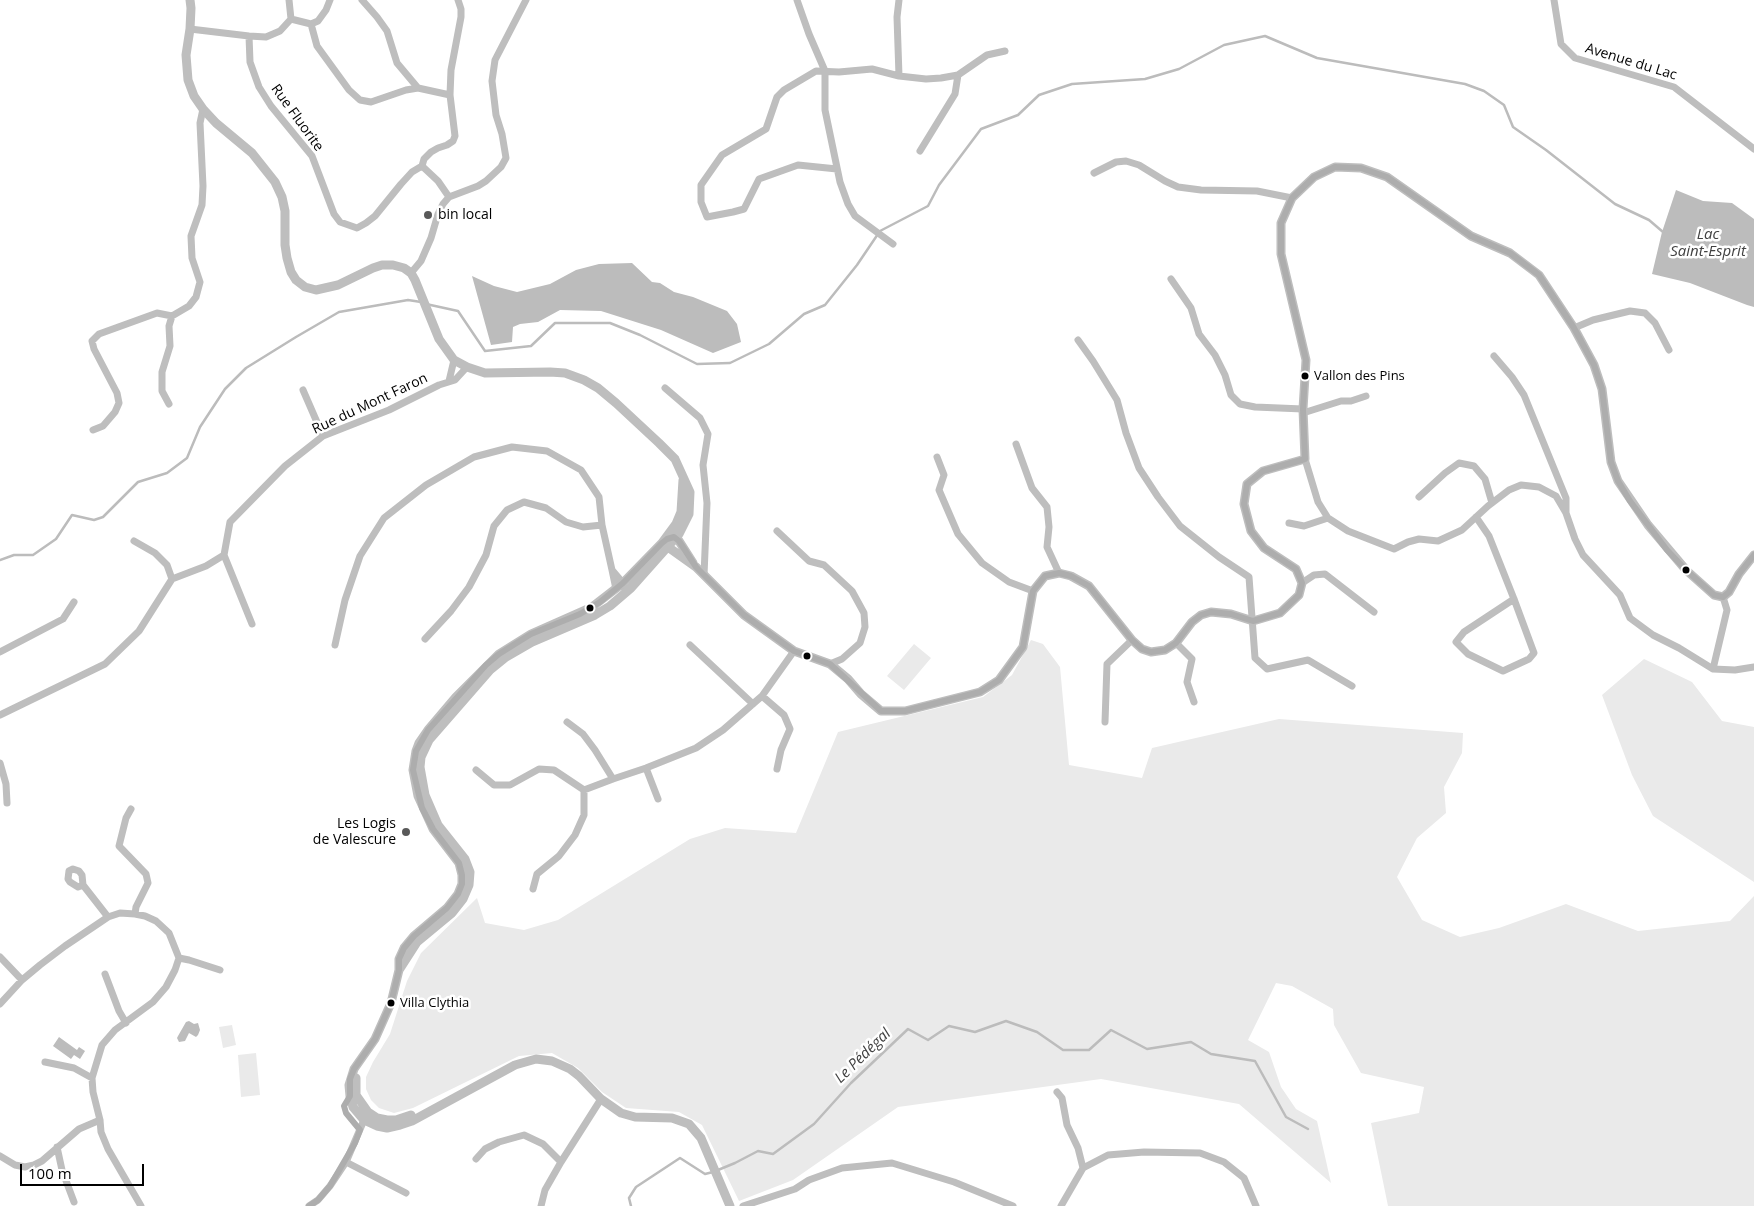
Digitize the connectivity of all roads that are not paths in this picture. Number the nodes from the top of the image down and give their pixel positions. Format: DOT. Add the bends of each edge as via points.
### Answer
graph roads {
  1 [pos="190,0"];
  2 [pos="290,0"];
  3 [pos="330,0"];
  4 [pos="362,0"];
  5 [pos="458,0"];
  6 [pos="526,0"];
  7 [pos="797,0"];
  8 [pos="899,0"];
  9 [pos="1554,0"];
  10 [pos="291,19"];
  11 [pos="311,24"];
  12 [pos="190,29"];
  13 [pos="249,36"];
  14 [pos="1005,51"];
  15 [pos="825,71"];
  16 [pos="958,75"];
  17 [pos="899,76"];
  18 [pos="418,88"];
  19 [pos="450,95"];
  20 [pos="203,109"];
  21 [pos="1754,149"];
  22 [pos="920,151"];
  23 [pos="422,166"];
  24 [pos="837,169"];
  25 [pos="1094,173"];
  26 [pos="449,197"];
  27 [pos="1292,198"];
  28 [pos="893,244"];
  29 [pos="413,276"];
  30 [pos="1171,279"];
  31 [pos="172,316"];
  32 [pos="1574,328"];
  33 [pos="1078,340"];
  34 [pos="1669,350"];
  35 [pos="1494,356"];
  36 [pos="454,360"];
  37 [pos="467,367"];
  38 [pos="449,382"];
  39 [pos="665,388"];
  40 [pos="303,390"];
  41 [pos="1366,396"];
  42 [pos="169,404"];
  43 [pos="1303,411"];
  44 [pos="93,430"];
  45 [pos="323,436"];
  46 [pos="1016,444"];
  47 [pos="937,457"];
  48 [pos="1305,458"];
  49 [pos="1419,497"];
  50 [pos="1492,503"];
  51 [pos="1566,513"];
  52 [pos="1476,517"];
  53 [pos="1328,518"];
  54 [pos="1289,523"];
  55 [pos="602,525"];
  56 [pos="777,531"];
  57 [pos="669,540"];
  58 [pos="134,541"];
  59 [pos="224,555"];
  60 [pos="1754,555"];
  61 [pos="1059,573"];
  62 [pos="704,575"];
  63 [pos="172,579"];
  64 [pos="1302,583"];
  65 [pos="623,588"];
  66 [pos="1033,591"];
  67 [pos="1723,597"];
  68 [pos="1514,599"];
  69 [pos="74,602"];
  70 [pos="1374,612"];
  71 [pos="1253,621"];
  72 [pos="252,624"];
  73 [pos="426,639"];
  74 [pos="1132,640"];
  75 [pos="1176,643"];
  76 [pos="335,645"];
  77 [pos="690,645"];
  78 [pos="794,651"];
  79 [pos="0,652"];
  80 [pos="830,664"];
  81 [pos="1754,667"];
  82 [pos="1713,669"];
  83 [pos="1352,686"];
  84 [pos="762,696"];
  85 [pos="1194,702"];
  86 [pos="753,704"];
  87 [pos="0,715"];
  88 [pos="568,722"];
  89 [pos="1105,722"];
  90 [pos="0,763"];
  91 [pos="646,768"];
  92 [pos="777,769"];
  93 [pos="476,770"];
  94 [pos="613,779"];
  95 [pos="584,790"];
  96 [pos="658,799"];
  97 [pos="6,803"];
  98 [pos="131,809"];
  99 [pos="83,885"];
  100 [pos="533,890"];
  101 [pos="135,914"];
  102 [pos="108,917"];
  103 [pos="0,957"];
  104 [pos="179,958"];
  105 [pos="220,970"];
  106 [pos="398,970"];
  107 [pos="105,974"];
  108 [pos="22,980"];
  109 [pos="0,1004"];
  110 [pos="126,1023"];
  111 [pos="45,1062"];
  112 [pos="92,1078"];
  113 [pos="1057,1092"];
  114 [pos="601,1099"];
  115 [pos="370,1118"];
  116 [pos="100,1120"];
  117 [pos="57,1147"];
  118 [pos="0,1156"];
  119 [pos="476,1160"];
  120 [pos="346,1162"];
  121 [pos="560,1162"];
  122 [pos="1084,1168"];
  123 [pos="406,1192"];
  124 [pos="74,1202"];
  125 [pos="140,1206"];
  126 [pos="310,1206"];
  127 [pos="541,1206"];
  128 [pos="730,1206"];
  129 [pos="744,1206"];
  130 [pos="1013,1206"];
  131 [pos="1061,1206"];
  132 [pos="1256,1206"];
  1 -- 12 [label="street"];
  2 -- 10 [label="street"];
  3 -- 11 [label="street" via="318,21"];
  4 -- 18 [label="street" via="387,31 397,63"];
  5 -- 19 [label="street" via="461,9"];
  6 -- 26 [label="street" via="495,60 492,82 506,158 486,181"];
  7 -- 15 [label="street"];
  8 -- 17 [label="street"];
  9 -- 21 [label="street, Avenue du Lac" via="1561,44 1575,58 1674,87"];
  10 -- 11 [label="street"];
  10 -- 13 [label="street" via="280,31 266,37"];
  11 -- 18 [label="street" via="317,46 360,100 371,102"];
  12 -- 13 [label="street"];
  12 -- 20 [label="street" via="186,55 188,80"];
  13 -- 23 [label="street, Rue Fluorite" via="250,62 259,87 312,156 340,222 357,228 366,223 376,216 412,172"];
  14 -- 16 [label="street" via="987,55"];
  15 -- 17 [label="street" via="872,69"];
  15 -- 24 [label="street" via="825,110"];
  15 -- 24 [label="street" via="816,71 784,90 777,97 766,129 722,155 701,186 701,202 708,217 733,212 744,209 759,179 798,165"];
  16 -- 17 [label="street" via="926,79"];
  16 -- 22 [label="street" via="955,94"];
  18 -- 19 [label="street"];
  19 -- 23 [label="street, Rue Fluorite" via="455,136 447,146 438,148 424,159"];
  20 -- 29 [label="street" via="252,153 275,182 285,211 286,258 300,284 316,290 338,285 382,265 404,268"];
  20 -- 31 [label="street" via="200,123 202,205 191,236 192,258 200,282 196,297 189,306"];
  23 -- 26 [label="street"];
  24 -- 28 [label="street" via="855,216"];
  25 -- 27 [label="street" via="1116,162 1126,161 1140,165 1178,187 1257,191"];
  26 -- 29 [label="street" via="442,204"];
  27 -- 32 [label="street" via="1314,177 1336,167 1361,168 1387,176 1471,236 1510,253 1539,275"];
  27 -- 43 [label="street" via="1281,223 1281,254 1306,360"];
  29 -- 36 [label="street" via="438,339"];
  30 -- 43 [label="street" via="1190,308 1199,334 1225,374 1231,395 1240,404"];
  31 -- 42 [label="street" via="170,346 162,372 162,391"];
  31 -- 44 [label="street" via="157,313 99,334 92,341 119,403 103,426"];
  32 -- 34 [label="street" via="1630,310 1645,313 1655,323"];
  32 -- 67 [label="street" via="1594,365 1602,389 1611,462 1618,482 1667,550 1714,595"];
  33 -- 71 [label="street" via="1117,400 1140,468 1158,497 1180,526 1249,577"];
  35 -- 51 [label="street" via="1524,395 1566,498"];
  36 -- 37 [label="street"];
  36 -- 38 [label="street, Rue du Mont Faron"];
  37 -- 38 [label="street, Rue du Mont Faron"];
  37 -- 57 [label="street" via="485,373 565,373 598,388 616,403 675,459 684,475 681,512"];
  38 -- 45 [label="street, Rue du Mont Faron"];
  39 -- 62 [label="street" via="700,418 708,434 704,465 707,503"];
  40 -- 45 [label="street"];
  41 -- 43 [label="street"];
  43 -- 48 [label="street"];
  45 -- 59 [label="street, Rue du Mont Faron" via="285,466 230,522"];
  46 -- 61 [label="street" via="1032,488 1047,507 1046,547"];
  47 -- 66 [label="street" via="944,475 939,490 958,534 982,563 1009,582"];
  48 -- 53 [label="street" via="1318,502"];
  48 -- 64 [label="street" via="1263,471 1248,484 1244,504 1251,530 1264,548 1296,569"];
  49 -- 50 [label="street" via="1459,463 1474,466 1485,479"];
  50 -- 51 [label="street" via="1521,485 1539,487 1556,496"];
  50 -- 52 [label="street"];
  51 -- 82 [label="street" via="1583,554 1620,595 1630,618"];
  52 -- 53 [label="street" via="1462,530 1438,541 1419,539 1394,548 1348,531"];
  52 -- 68 [label="street" via="1489,536"];
  53 -- 54 [label="street" via="1304,526"];
  55 -- 65 [label="street" via="612,570"];
  55 -- 73 [label="street" via="582,527 566,522 546,508 524,502 507,510 494,526 486,555 469,587"];
  55 -- 76 [label="street" via="599,497 581,470 547,451 512,447 474,457 426,485 384,518 360,556 344,600"];
  56 -- 80 [label="street" via="809,561 824,565 852,592 864,613 865,627 860,644"];
  57 -- 62 [label="street"];
  57 -- 65 [label="street"];
  58 -- 63 [label="street" via="155,553 167,565"];
  59 -- 63 [label="street"];
  59 -- 72 [label="street"];
  60 -- 67 [label="street"];
  61 -- 66 [label="street" via="1045,576"];
  61 -- 74 [label="street" via="1088,586"];
  62 -- 78 [label="street" via="744,615"];
  63 -- 87 [label="street" via="139,632 105,664"];
  64 -- 70 [label="street" via="1314,575 1325,574"];
  64 -- 71 [label="street" via="1299,595 1280,613"];
  65 -- 106 [label="street" via="600,612 506,657 490,670 429,740 420,767 425,795 438,825 464,859 470,872 469,885 452,913 417,942"];
  65 -- 106 [label="street" via="498,654 456,697 420,743 413,770 418,796 432,829 459,863 462,884 447,908 404,948"];
  66 -- 80 [label="street" via="1023,647 999,680 980,692 905,711 881,711"];
  67 -- 82 [label="street" via="1727,610"];
  68 -- 68 [label="street" via="1534,653 1529,659 1503,671 1468,654 1456,642 1464,632"];
  69 -- 79 [label="street" via="63,620"];
  71 -- 75 [label="street" via="1211,612 1192,622"];
  71 -- 83 [label="street" via="1255,658 1267,669 1308,660"];
  74 -- 75 [label="street" via="1151,652 1165,650"];
  74 -- 89 [label="street" via="1107,664"];
  75 -- 85 [label="street" via="1192,659 1187,682"];
  77 -- 86 [label="street"];
  78 -- 80 [label="street"];
  78 -- 84 [label="street"];
  81 -- 82 [label="street"];
  84 -- 86 [label="street"];
  84 -- 92 [label="street" via="784,715 790,729"];
  86 -- 91 [label="street" via="696,748"];
  88 -- 94 [label="street" via="583,734"];
  90 -- 97 [label="street" via="6,784"];
  91 -- 94 [label="street"];
  91 -- 96 [label="street"];
  93 -- 95 [label="street" via="494,786 510,785 539,769 554,770"];
  94 -- 95 [label="street"];
  95 -- 100 [label="street" via="584,815 575,835 537,874"];
  98 -- 101 [label="street" via="119,846 146,874 148,882"];
  99 -- 102 [label="street"];
  101 -- 102 [label="street"];
  101 -- 104 [label="street" via="156,921 169,934"];
  102 -- 108 [label="street"];
  103 -- 108 [label="street"];
  104 -- 105 [label="street"];
  104 -- 110 [label="street" via="166,988"];
  106 -- 115 [label="street" via="391,1002 375,1039 354,1069 349,1085 353,1107"];
  107 -- 110 [label="street"];
  108 -- 109 [label="street"];
  110 -- 112 [label="street" via="102,1045"];
  111 -- 112 [label="street" via="74,1068"];
  112 -- 116 [label="street"];
  113 -- 122 [label="street" via="1062,1098 1067,1125"];
  114 -- 115 [label="street" via="570,1069 552,1061 536,1059 515,1064 400,1125 387,1128"];
  114 -- 121 [label="street"];
  114 -- 128 [label="street" via="621,1113 635,1117 672,1118 689,1124 701,1138"];
  115 -- 120 [label="street"];
  116 -- 117 [label="street" via="79,1128"];
  116 -- 125 [label="street" via="108,1149"];
  117 -- 118 [label="street" via="42,1161 25,1167"];
  117 -- 124 [label="street"];
  119 -- 121 [label="street" via="484,1149 524,1135 543,1144"];
  120 -- 123 [label="street"];
  120 -- 126 [label="street" via="330,1186"];
  121 -- 127 [label="street" via="545,1190"];
  122 -- 131 [label="street"];
  122 -- 132 [label="street" via="1108,1155 1200,1153 1224,1162 1244,1178"];
  129 -- 130 [label="street" via="795,1189 808,1180 842,1168 892,1163 954,1182"];
}
